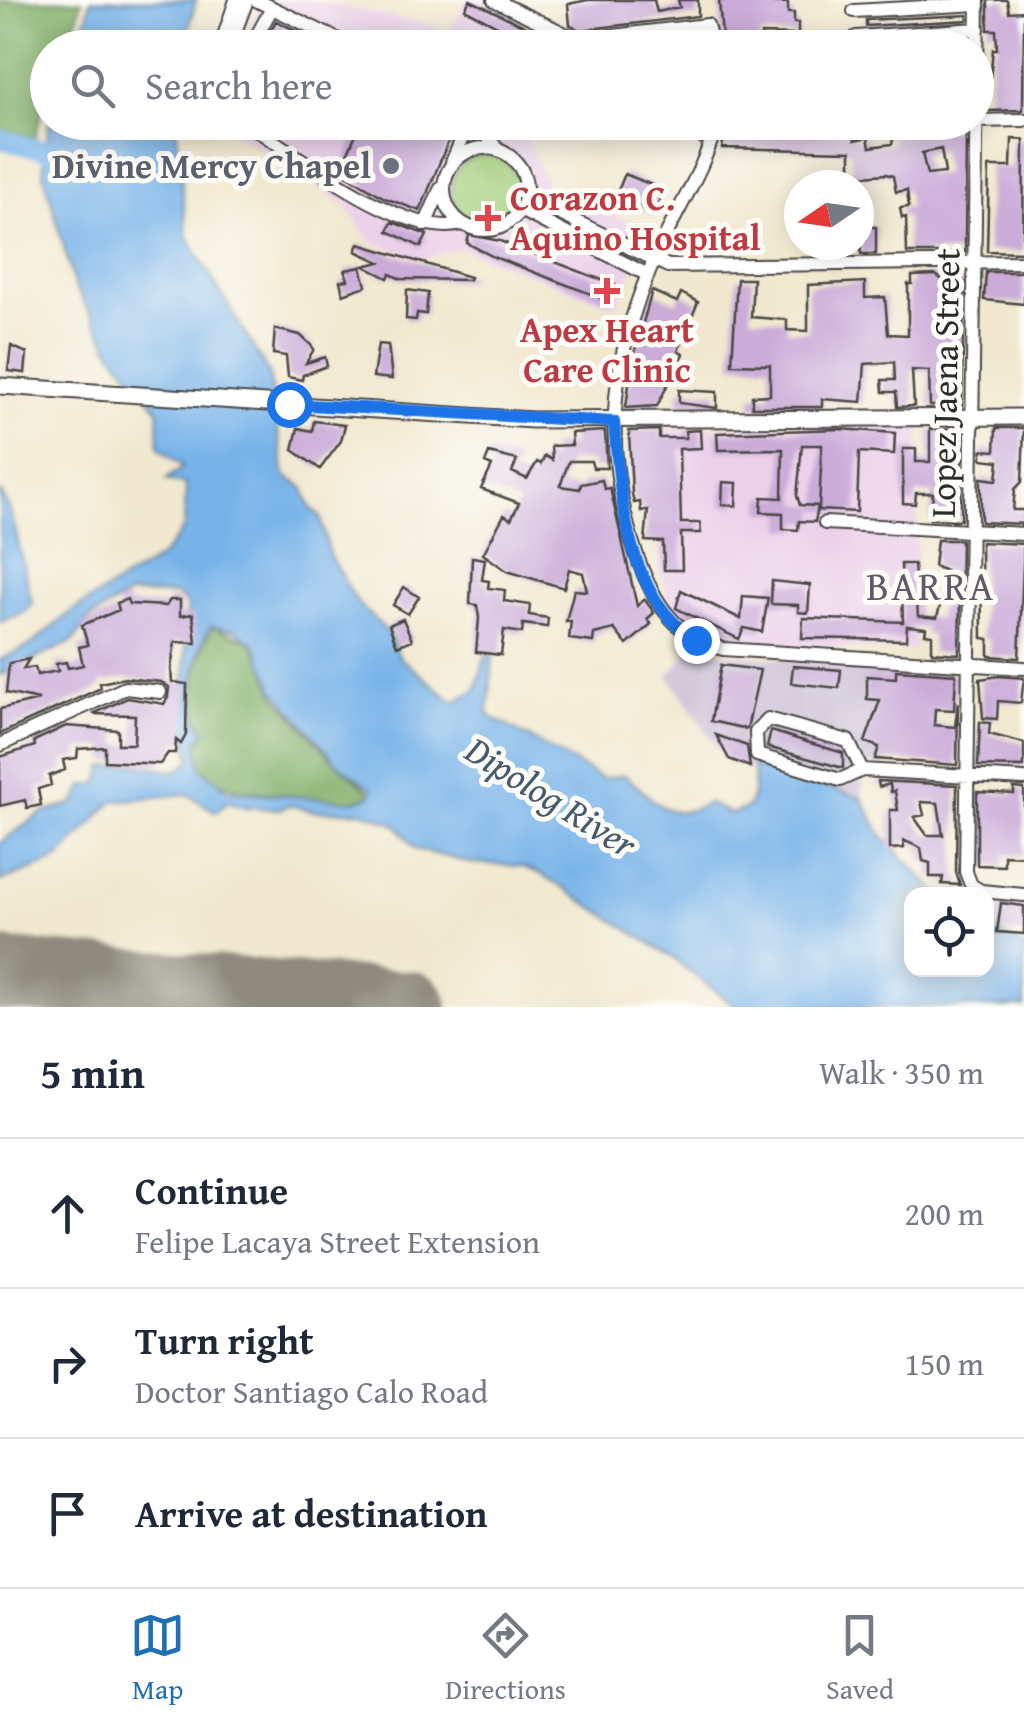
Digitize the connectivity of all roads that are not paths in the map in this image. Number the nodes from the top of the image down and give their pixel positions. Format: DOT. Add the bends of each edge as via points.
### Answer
graph roads {
  1 [pos="236,0"];
  2 [pos="247,0"];
  3 [pos="256,0"];
  4 [pos="494,0"];
  5 [pos="978,2"];
  6 [pos="272,8"];
  7 [pos="854,10"];
  8 [pos="978,29"];
  9 [pos="226,30"];
  10 [pos="236,30"];
  11 [pos="260,30"];
  12 [pos="318,30"];
  13 [pos="554,30"];
  14 [pos="648,30"];
  15 [pos="708,30"];
  16 [pos="963,30"];
  17 [pos="1024,120"];
  18 [pos="994,121"];
  19 [pos="273,140"];
  20 [pos="461,140"];
  21 [pos="490,140"];
  22 [pos="709,140"];
  23 [pos="977,140"];
  24 [pos="498,150"];
  25 [pos="450,166"];
  26 [pos="444,182"];
  27 [pos="523,204"];
  28 [pos="462,224"];
  29 [pos="425,225"];
  30 [pos="581,233"];
  31 [pos="571,254"];
  32 [pos="1024,262"];
  33 [pos="976,263"];
  34 [pos="650,268"];
  35 [pos="0,386"];
  36 [pos="1024,417"];
  37 [pos="974,418"];
  38 [pos="614,422"];
  39 [pos="825,523"];
  40 [pos="973,530"];
  41 [pos="1024,534"];
  42 [pos="972,664"];
  43 [pos="1024,668"];
  44 [pos="160,692"];
  45 [pos="0,745"];
  46 [pos="862,770"];
  47 [pos="970,778"];
  48 [pos="1024,779"];
  49 [pos="1024,895"];
  1 -- 9 [label="street"];
  2 -- 10 [label="street"];
  3 -- 6 [label="street"];
  4 -- 13 [label="street"];
  5 -- 7 [label="street"];
  5 -- 8 [label="street, Lopez Jaena Street"];
  6 -- 11 [label="street"];
  6 -- 12 [label="street"];
  8 -- 16 [label="street"];
  14 -- 15 [label="street" via="707,24"];
  17 -- 18 [label="street"];
  19 -- 29 [label="street"];
  20 -- 25 [label="street"];
  21 -- 24 [label="street"];
  22 -- 34 [label="street"];
  23 -- 33 [label="street, Lopez Jaena Street"];
  24 -- 25 [label="street" via="475,148"];
  24 -- 27 [label="street" via="520,168"];
  25 -- 26 [label="street"];
  26 -- 28 [label="street" via="446,206"];
  26 -- 29 [label="street"];
  27 -- 28 [label="street" via="512,224 486,231"];
  27 -- 30 [label="street"];
  28 -- 29 [label="street"];
  30 -- 31 [label="street"];
  30 -- 34 [label="street"];
  32 -- 33 [label="street"];
  33 -- 34 [label="street"];
  33 -- 37 [label="street, Lopez Jaena Street"];
  34 -- 38 [label="street" via="635,286"];
  35 -- 38 [label="main road"];
  36 -- 37 [label="main road"];
  37 -- 38 [label="main road"];
  37 -- 40 [label="street, Lopez Jaena Street"];
  38 -- 42 [label="street" via="633,544 657,602 683,633 723,649"];
  39 -- 40 [label="street"];
  40 -- 41 [label="street"];
  40 -- 42 [label="street, Lopez Jaena Street"];
  42 -- 43 [label="street"];
  42 -- 47 [label="street, Lopez Jaena Street"];
  44 -- 45 [label="street" via="124,688"];
  46 -- 46 [label="street" via="854,748 842,739 768,720 756,732 757,754 840,780"];
  46 -- 47 [label="street"];
  47 -- 48 [label="street"];
  47 -- 49 [label="street, Lopez Jaena Street" via="971,885"];
}
